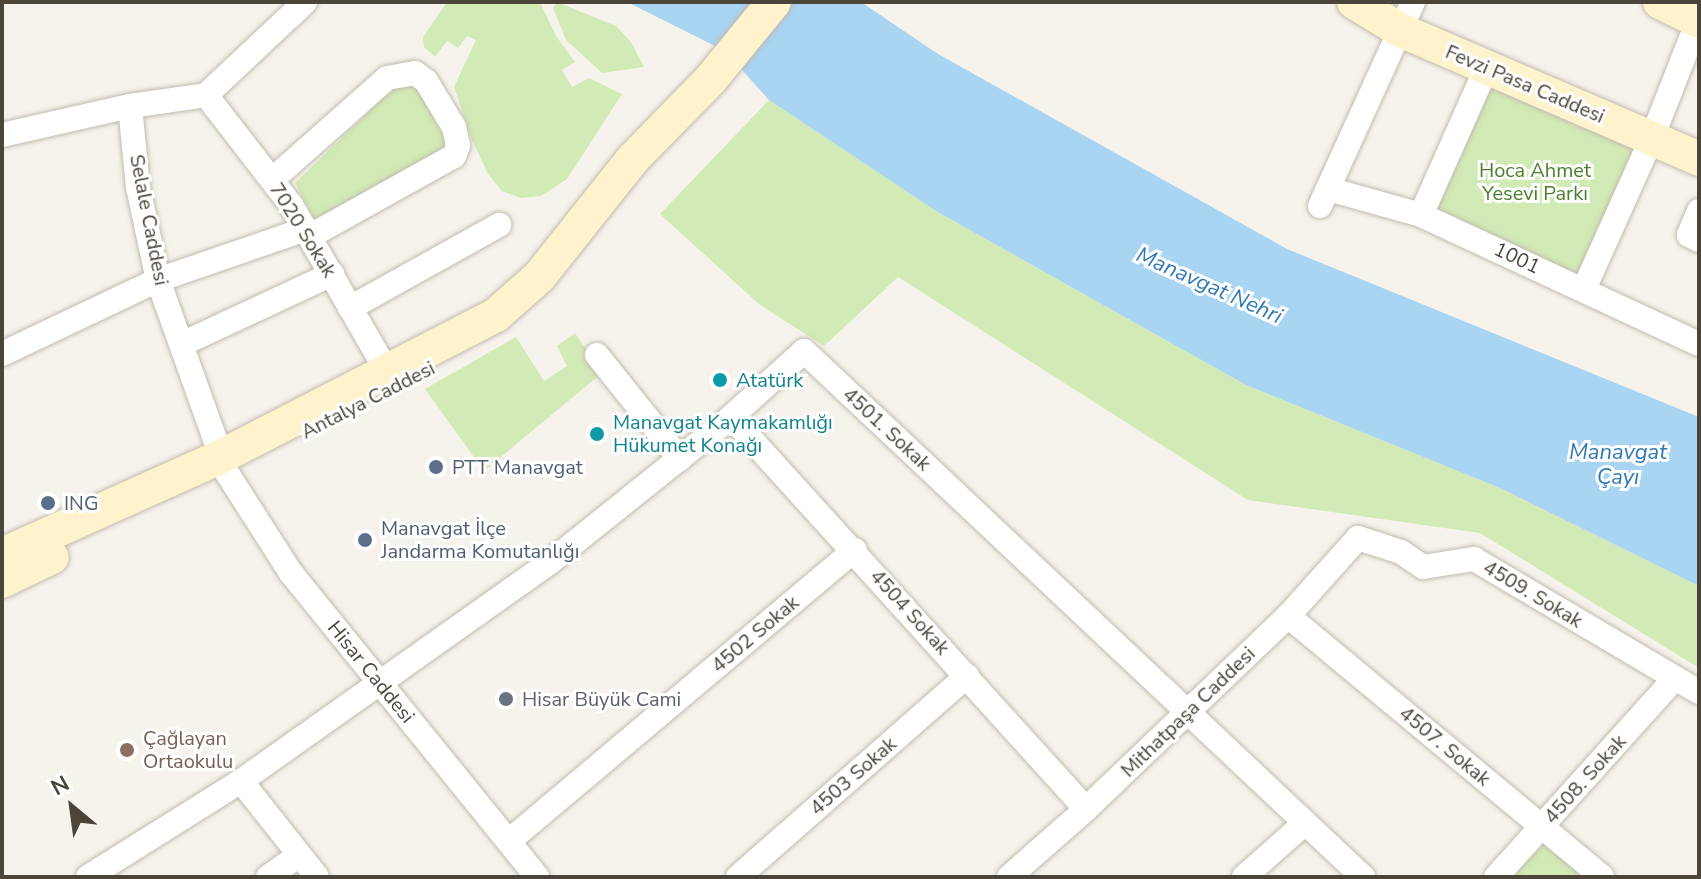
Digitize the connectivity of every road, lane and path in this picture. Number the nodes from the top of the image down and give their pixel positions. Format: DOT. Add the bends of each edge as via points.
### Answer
graph roads {
  1 [pos="305,2"];
  2 [pos="774,2"];
  3 [pos="1354,2"];
  4 [pos="1660,2"];
  5 [pos="1406,16"];
  6 [pos="1699,20"];
  7 [pos="1487,67"];
  8 [pos="206,95"];
  9 [pos="130,106"];
  10 [pos="663,130"];
  11 [pos="2,135"];
  12 [pos="1652,138"];
  13 [pos="1699,159"];
  14 [pos="273,179"];
  15 [pos="1699,211"];
  16 [pos="1421,215"];
  17 [pos="499,225"];
  18 [pos="308,232"];
  19 [pos="1699,240"];
  20 [pos="332,274"];
  21 [pos="158,280"];
  22 [pos="1584,289"];
  23 [pos="350,308"];
  24 [pos="182,344"];
  25 [pos="1699,344"];
  26 [pos="2,354"];
  27 [pos="597,355"];
  28 [pos="388,373"];
  29 [pos="731,417"];
  30 [pos="680,459"];
  31 [pos="224,464"];
  32 [pos="1358,538"];
  33 [pos="855,550"];
  34 [pos="2,555"];
  35 [pos="2,581"];
  36 [pos="1288,616"];
  37 [pos="967,676"];
  38 [pos="1674,679"];
  39 [pos="379,683"];
  40 [pos="1699,692"];
  41 [pos="1188,712"];
  42 [pos="241,781"];
  43 [pos="1086,809"];
  44 [pos="1305,823"];
  45 [pos="1542,827"];
  46 [pos="509,841"];
  47 [pos="299,855"];
  48 [pos="1025,872"];
  49 [pos="88,877"];
  50 [pos="268,877"];
  51 [pos="317,877"];
  52 [pos="537,877"];
  53 [pos="738,877"];
  54 [pos="1244,877"];
  55 [pos="1363,877"];
  56 [pos="1496,877"];
  57 [pos="1602,877"];
  1 -- 8 [label="street"];
  2 -- 10 [label="main road, Antalya Caddesi"];
  3 -- 5 [label="main road, Fevzi Pasa Caddesi"];
  4 -- 6 [label="main road"];
  5 -- 7 [label="main road, Fevzi Pasa Caddesi"];
  5 -- 16 [label="street, 1001" via="1324,197"];
  6 -- 12 [label="street"];
  7 -- 12 [label="main road, Fevzi Pasa Caddesi"];
  7 -- 16 [label="street"];
  8 -- 9 [label="street"];
  8 -- 14 [label="street, 7020 Sokak"];
  9 -- 11 [label="street"];
  9 -- 21 [label="street, Selale Caddesi" via="138,187"];
  10 -- 28 [label="main road, Antalya Caddesi" via="607,189 539,277 496,315"];
  10 -- 31 [label="main road, Antalya Caddesi" via="548,286 510,324"];
  12 -- 13 [label="main road, Fevzi Pasa Caddesi"];
  12 -- 22 [label="street"];
  14 -- 18 [label="street, 7020 Sokak"];
  14 -- 18 [label="street" via="387,78 415,73 440,102 454,127 454,156"];
  15 -- 19 [label="street" via="1689,235"];
  16 -- 22 [label="street, 1001"];
  17 -- 23 [label="street"];
  18 -- 20 [label="street, 7020 Sokak"];
  18 -- 21 [label="street"];
  20 -- 23 [label="street, 7020 Sokak"];
  20 -- 24 [label="street"];
  21 -- 24 [label="street, Selale Caddesi"];
  21 -- 26 [label="street"];
  22 -- 25 [label="street, 1001"];
  23 -- 28 [label="street, 7020 Sokak"];
  24 -- 31 [label="street, Selale Caddesi"];
  27 -- 30 [label="street"];
  28 -- 31 [label="main road, Antalya Caddesi"];
  29 -- 30 [label="street, 4501. Sokak"];
  29 -- 33 [label="street, 4504 Sokak"];
  29 -- 41 [label="street, 4501. Sokak" via="804,351"];
  30 -- 39 [label="street, 4501. Sokak" via="549,563"];
  31 -- 34 [label="main road, Antalya Caddesi"];
  31 -- 35 [label="main road, Antalya Caddesi"];
  31 -- 39 [label="street, Hisar Caddesi" via="291,573"];
  32 -- 36 [label="street, Mithatpaşa Caddesi"];
  32 -- 38 [label="street, 4509. Sokak" via="1401,552 1423,567 1474,559"];
  33 -- 37 [label="street, 4504 Sokak"];
  33 -- 46 [label="street, 4502 Sokak"];
  36 -- 41 [label="street, Mithatpaşa Caddesi"];
  36 -- 45 [label="street, 4507. Sokak"];
  37 -- 43 [label="street, 4504 Sokak"];
  37 -- 53 [label="street, 4503 Sokak"];
  38 -- 40 [label="street, 4509. Sokak"];
  38 -- 45 [label="street, 4508. Sokak"];
  39 -- 42 [label="street, 4501. Sokak"];
  39 -- 46 [label="street, Hisar Caddesi"];
  41 -- 43 [label="street, Mithatpaşa Caddesi"];
  41 -- 44 [label="street, 4501. Sokak"];
  42 -- 47 [label="street"];
  42 -- 49 [label="street, 4501. Sokak"];
  43 -- 48 [label="street, Mithatpaşa Caddesi"];
  44 -- 54 [label="street"];
  44 -- 55 [label="street, 4501. Sokak"];
  45 -- 56 [label="street, 4508. Sokak"];
  45 -- 57 [label="street, 4507. Sokak"];
  46 -- 52 [label="street, Hisar Caddesi"];
  47 -- 50 [label="street"];
  47 -- 51 [label="street"];
}
